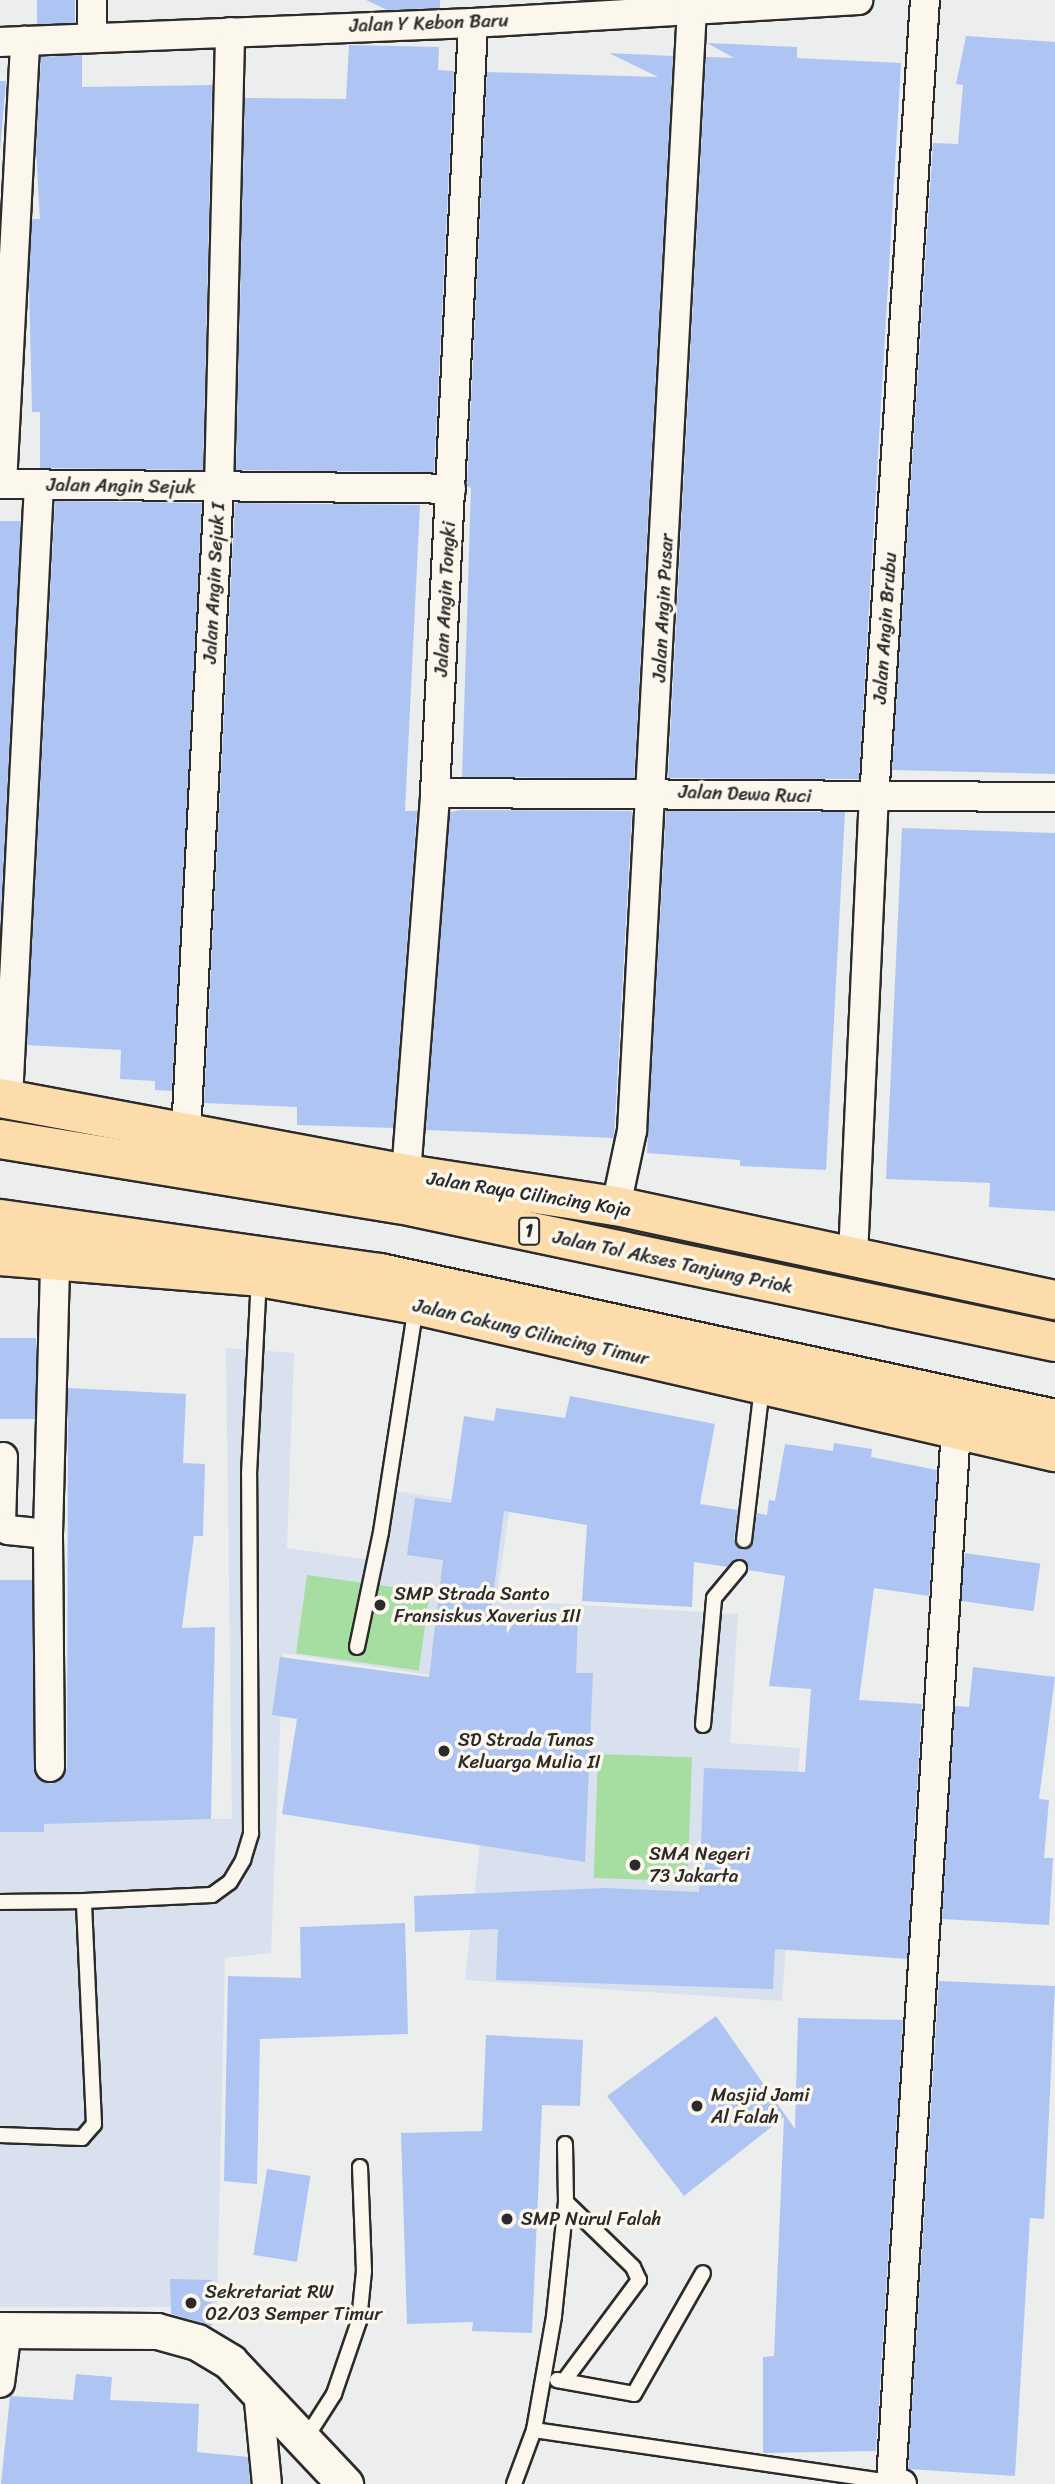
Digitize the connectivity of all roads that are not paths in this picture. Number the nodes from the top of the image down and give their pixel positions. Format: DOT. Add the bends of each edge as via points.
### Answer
graph roads {
  1 [pos="92,0"];
  2 [pos="858,0"];
  3 [pos="925,0"];
  4 [pos="694,4"];
  5 [pos="361,12"];
  6 [pos="473,23"];
  7 [pos="230,32"];
  8 [pos="92,38"];
  9 [pos="12,41"];
  10 [pos="1,484"];
  11 [pos="39,485"];
  12 [pos="219,488"];
  13 [pos="451,489"];
  14 [pos="653,791"];
  15 [pos="435,793"];
  16 [pos="1055,797"];
  17 [pos="874,799"];
  18 [pos="4,1098"];
  19 [pos="186,1133"];
  20 [pos="0,1139"];
  21 [pos="405,1174"];
  22 [pos="616,1206"];
  23 [pos="0,1219"];
  24 [pos="0,1256"];
  25 [pos="853,1256"];
  26 [pos="55,1263"];
  27 [pos="259,1277"];
  28 [pos="1055,1300"];
  29 [pos="416,1305"];
  30 [pos="1055,1342"];
  31 [pos="763,1386"];
  32 [pos="1055,1419"];
  33 [pos="956,1428"];
  34 [pos="1055,1452"];
  35 [pos="1,1457"];
  36 [pos="50,1457"];
  37 [pos="47,1534"];
  38 [pos="744,1540"];
  39 [pos="738,1568"];
  40 [pos="357,1647"];
  41 [pos="702,1725"];
  42 [pos="50,1767"];
  43 [pos="84,1901"];
  44 [pos="0,1902"];
  45 [pos="0,2135"];
  46 [pos="565,2144"];
  47 [pos="360,2167"];
  48 [pos="566,2202"];
  49 [pos="703,2273"];
  50 [pos="4,2330"];
  51 [pos="542,2378"];
  52 [pos="564,2381"];
  53 [pos="0,2383"];
  54 [pos="258,2391"];
  55 [pos="534,2430"];
  56 [pos="304,2441"];
  57 [pos="896,2483"];
  58 [pos="267,2484"];
  59 [pos="345,2484"];
  60 [pos="514,2484"];
  1 -- 8 [label="street"];
  2 -- 4 [label="street, Jalan Y Kebon Baru"];
  3 -- 17 [label="street, Jalan Angin Brubu"];
  4 -- 6 [label="street, Jalan Y Kebon Baru"];
  4 -- 14 [label="street, Jalan Angin Pusar"];
  5 -- 6 [label="street, Jalan Y Kebon Baru"];
  5 -- 7 [label="street, Jalan Y Kebon Baru"];
  6 -- 13 [label="street, Jalan Angin Tongki"];
  7 -- 8 [label="street, Jalan Y Kebon Baru"];
  7 -- 12 [label="street, Jalan Angin Sejuk I"];
  8 -- 9 [label="street, Jalan Y Kebon Baru"];
  9 -- 10 [label="street"];
  10 -- 11 [label="street, Jalan Angin Sejuk"];
  11 -- 12 [label="street, Jalan Angin Sejuk"];
  11 -- 18 [label="street"];
  12 -- 13 [label="street, Jalan Angin Sejuk"];
  12 -- 19 [label="street, Jalan Angin Sejuk I"];
  13 -- 15 [label="street, Jalan Angin Tongki"];
  14 -- 15 [label="street, Jalan Dewa Ruci"];
  14 -- 17 [label="street, Jalan Dewa Ruci"];
  14 -- 22 [label="street, Jalan Angin Pusar" via="632,1130"];
  15 -- 21 [label="street, Jalan Angin Tongki"];
  16 -- 17 [label="street, Jalan Dewa Ruci"];
  17 -- 25 [label="street, Jalan Angin Brubu"];
  18 -- 19 [label="highway, Jalan Raya Cilincing Koja"];
  19 -- 21 [label="highway, Jalan Raya Cilincing Koja"];
  20 -- 30 [label="highway, Jalan Tol Akses Tanjung Priok / 1" via="399,1204"];
  21 -- 22 [label="highway, Jalan Raya Cilincing Koja"];
  22 -- 25 [label="highway, Jalan Raya Cilincing Koja"];
  23 -- 32 [label="highway" via="380,1273"];
  24 -- 26 [label="highway, Jalan Cakung Cilincing Timur"];
  25 -- 28 [label="highway, Jalan Raya Cilincing Koja"];
  26 -- 27 [label="highway, Jalan Cakung Cilincing Timur"];
  26 -- 36 [label="street"];
  27 -- 29 [label="highway, Jalan Cakung Cilincing Timur"];
  27 -- 43 [label="lane" via="249,1474 251,1833 230,1882 212,1895"];
  29 -- 31 [label="highway, Jalan Cakung Cilincing Timur"];
  29 -- 40 [label="lane" via="381,1531"];
  31 -- 33 [label="highway, Jalan Cakung Cilincing Timur"];
  31 -- 38 [label="lane"];
  33 -- 34 [label="highway, Jalan Cakung Cilincing Timur"];
  33 -- 57 [label="street"];
  35 -- 36 [label="street"];
  35 -- 37 [label="street" via="1,1523 8,1530"];
  36 -- 37 [label="street"];
  37 -- 42 [label="street"];
  39 -- 41 [label="lane" via="714,1598"];
  43 -- 44 [label="lane"];
  43 -- 45 [label="lane" via="94,2124 82,2138"];
  46 -- 48 [label="lane"];
  47 -- 56 [label="lane" via="364,2271 357,2332 334,2394"];
  48 -- 51 [label="lane"];
  48 -- 52 [label="lane" via="633,2267 639,2280"];
  49 -- 52 [label="lane" via="634,2394"];
  50 -- 53 [label="street"];
  50 -- 54 [label="street" via="158,2331 197,2342 230,2362"];
  51 -- 52 [label="lane"];
  51 -- 55 [label="lane"];
  54 -- 56 [label="street"];
  54 -- 58 [label="street"];
  55 -- 57 [label="lane"];
  55 -- 60 [label="lane"];
  56 -- 59 [label="street"];
}
